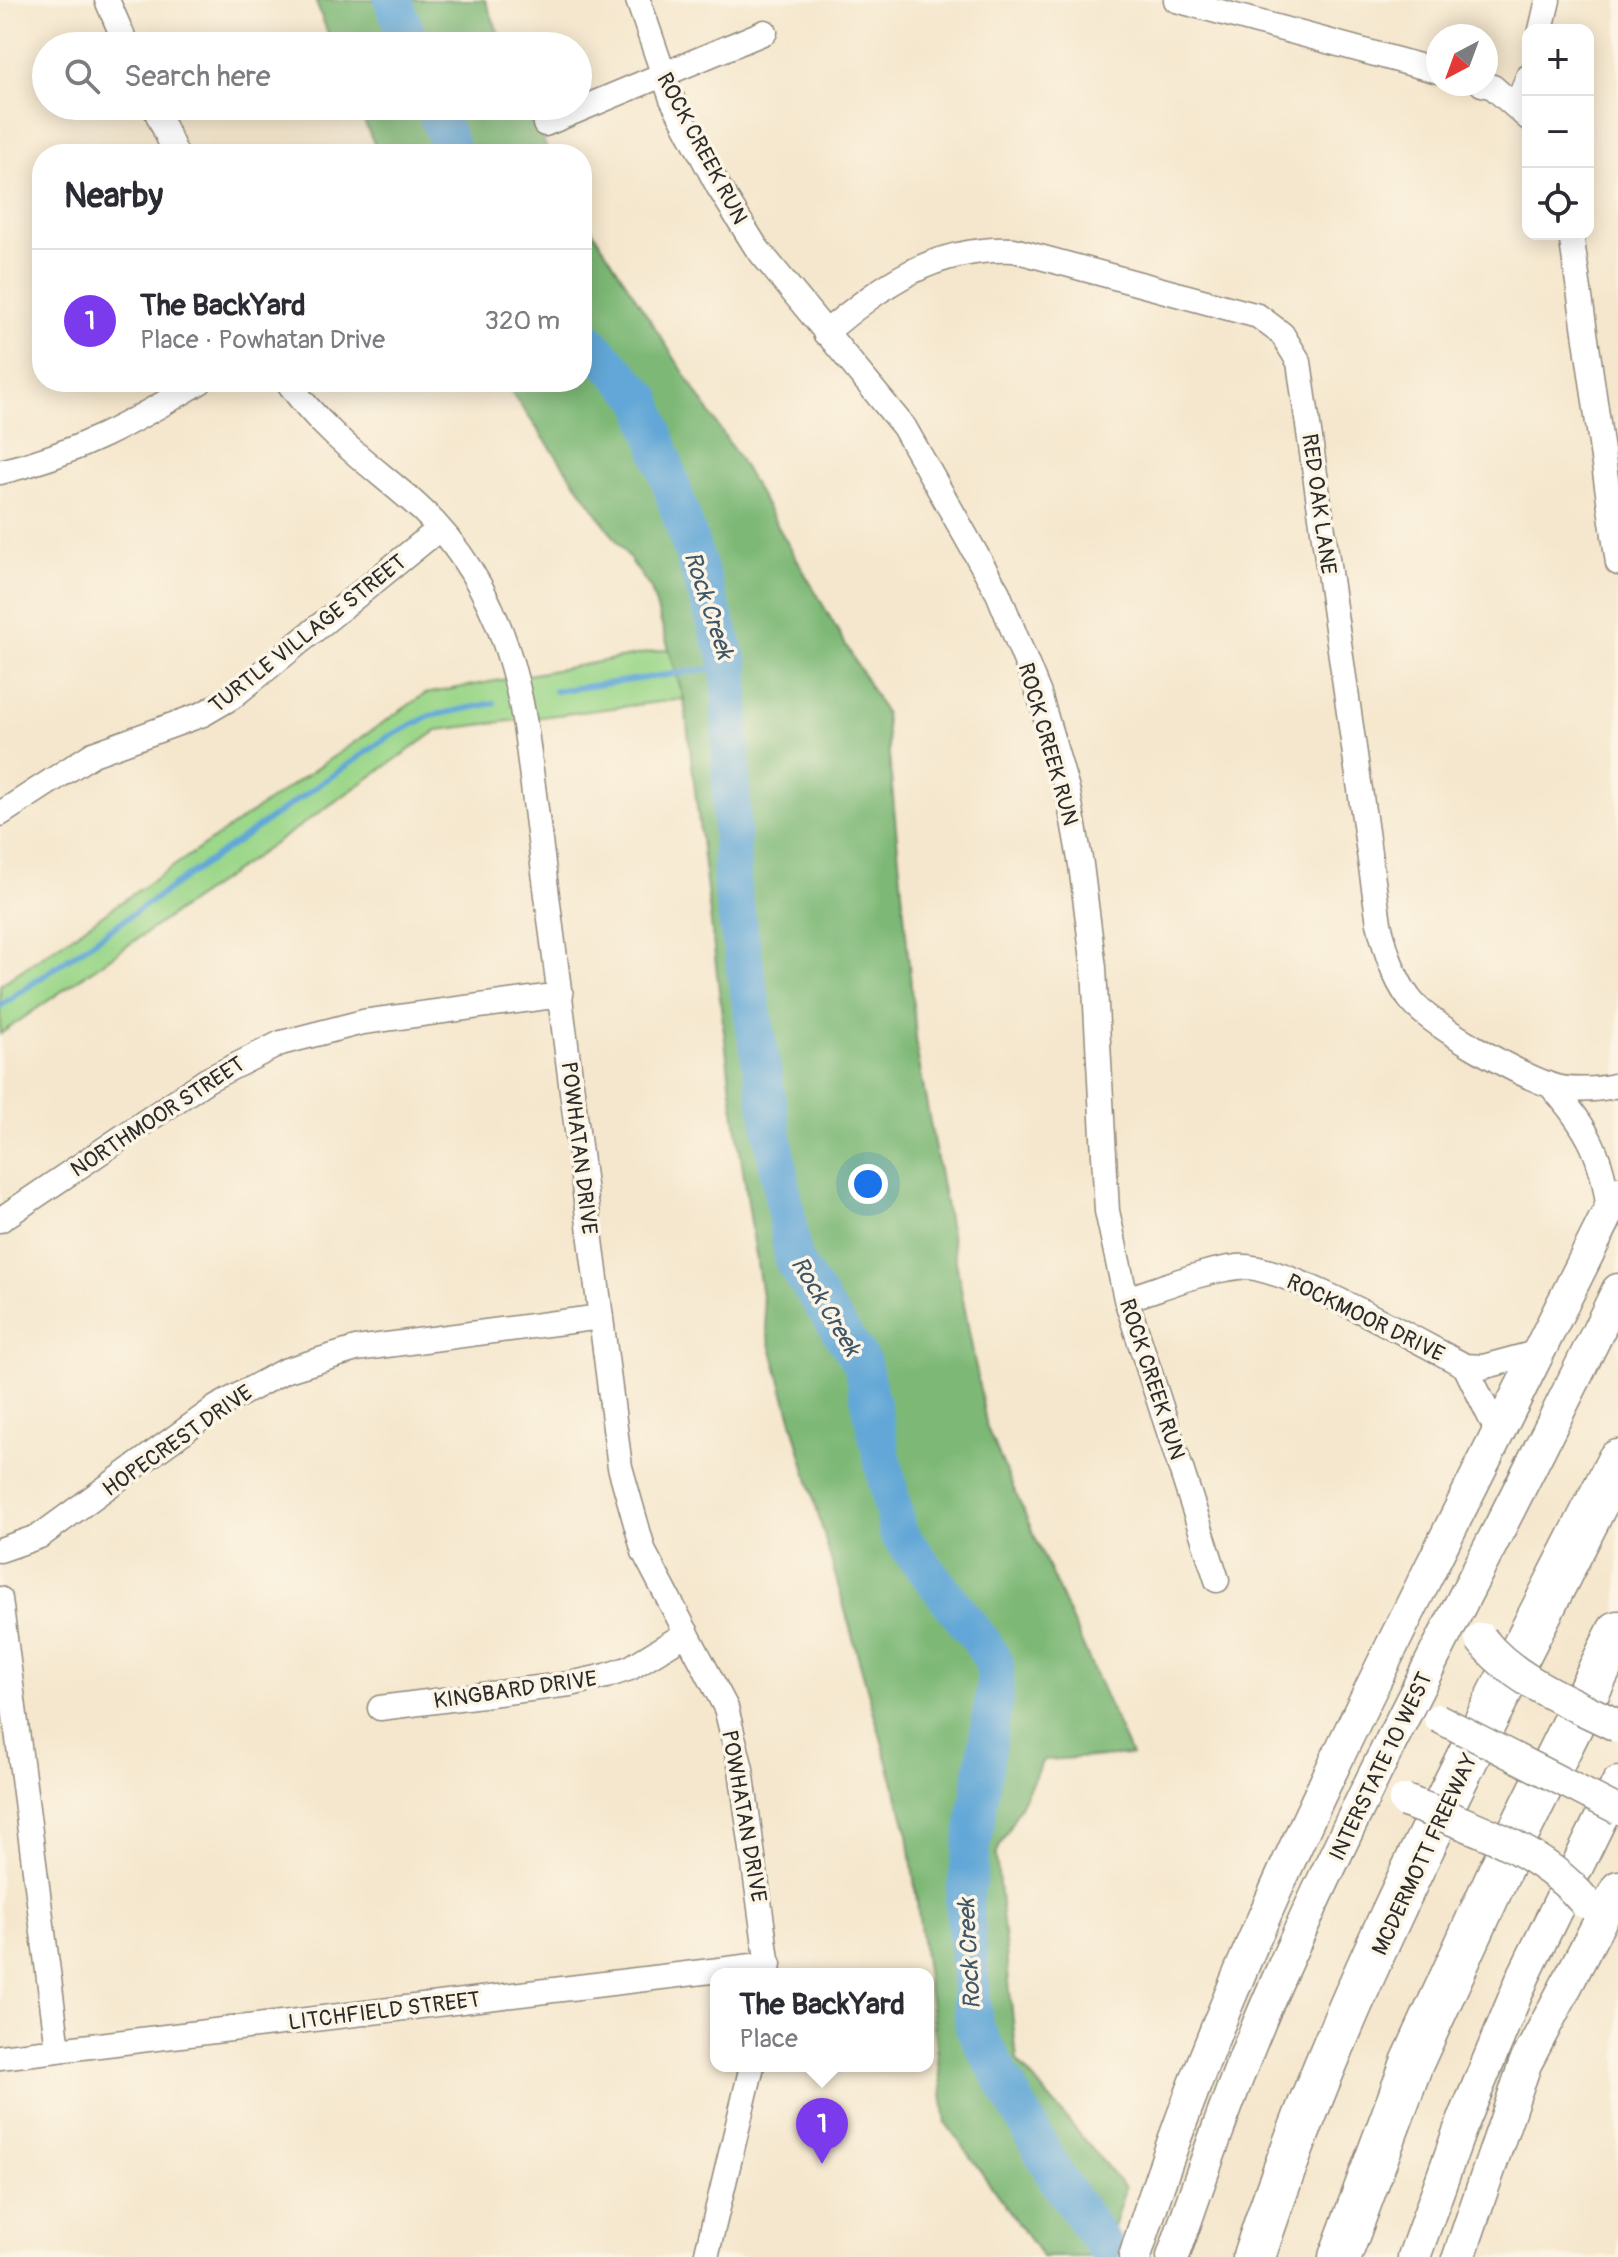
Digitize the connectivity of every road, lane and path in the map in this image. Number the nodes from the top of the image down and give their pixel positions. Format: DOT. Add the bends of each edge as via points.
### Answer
graph roads {
  1 [pos="107,0"];
  2 [pos="638,0"];
  3 [pos="1176,0"];
  4 [pos="1548,0"];
  5 [pos="1542,24"];
  6 [pos="121,32"];
  7 [pos="765,32"];
  8 [pos="1426,68"];
  9 [pos="663,75"];
  10 [pos="1498,95"];
  11 [pos="592,104"];
  12 [pos="1522,111"];
  13 [pos="160,120"];
  14 [pos="555,120"];
  15 [pos="545,124"];
  16 [pos="171,144"];
  17 [pos="1572,240"];
  18 [pos="825,333"];
  19 [pos="183,392"];
  20 [pos="295,392"];
  21 [pos="0,472"];
  22 [pos="439,529"];
  23 [pos="1618,563"];
  24 [pos="0,814"];
  25 [pos="561,995"];
  26 [pos="1618,1085"];
  27 [pos="1551,1086"];
  28 [pos="1613,1202"];
  29 [pos="0,1220"];
  30 [pos="1618,1290"];
  31 [pos="1126,1299"];
  32 [pos="601,1317"];
  33 [pos="1539,1352"];
  34 [pos="1465,1366"];
  35 [pos="1498,1433"];
  36 [pos="1618,1461"];
  37 [pos="0,1550"];
  38 [pos="1477,1574"];
  39 [pos="1217,1580"];
  40 [pos="0,1599"];
  41 [pos="1618,1632"];
  42 [pos="687,1633"];
  43 [pos="380,1708"];
  44 [pos="1438,1718"];
  45 [pos="1618,1726"];
  46 [pos="1618,1783"];
  47 [pos="1618,1810"];
  48 [pos="1347,1830"];
  49 [pos="1618,1887"];
  50 [pos="1584,1953"];
  51 [pos="769,1968"];
  52 [pos="710,1976"];
  53 [pos="58,2049"];
  54 [pos="0,2057"];
  55 [pos="751,2072"];
  56 [pos="706,2257"];
  57 [pos="1135,2257"];
  58 [pos="1173,2257"];
  59 [pos="1254,2257"];
  60 [pos="1340,2257"];
  61 [pos="1414,2257"];
  62 [pos="1459,2257"];
  1 -- 6 [label="street"];
  2 -- 9 [label="street, ROCK CREEK RUN"];
  3 -- 8 [label="street"];
  4 -- 5 [label="street"];
  7 -- 9 [label="street"];
  9 -- 11 [label="street"];
  9 -- 18 [label="street, ROCK CREEK RUN" via="725,198 756,247"];
  10 -- 12 [label="street"];
  13 -- 16 [label="street"];
  14 -- 15 [label="street"];
  17 -- 23 [label="street"];
  18 -- 27 [label="street, RED OAK LANE" via="907,273 979,249 1014,250 1258,316 1282,334 1299,362 1386,951 1407,997 1425,1017"];
  18 -- 31 [label="street, ROCK CREEK RUN" via="904,427 998,593 1039,694 1068,793 1081,865 1094,968 1107,1211"];
  19 -- 21 [label="street" via="112,434 59,457"];
  20 -- 22 [label="street, POWHATAN DRIVE" via="338,439"];
  22 -- 24 [label="street, TURTLE VILLAGE STREET" via="232,697 203,714 93,754"];
  22 -- 25 [label="street, POWHATAN DRIVE" via="486,594 514,664"];
  25 -- 29 [label="street, NORTHMOOR STREET" via="363,1022 281,1043 207,1080"];
  25 -- 32 [label="street, POWHATAN DRIVE"];
  26 -- 27 [label="street, RED OAK LANE"];
  27 -- 28 [label="street, RED OAK LANE" via="1592,1140"];
  28 -- 33 [label="main road"];
  30 -- 38 [label="main road, INTERSTATE 10 WEST"];
  31 -- 34 [label="street, ROCKMOOR DRIVE" via="1238,1267 1259,1268 1291,1278"];
  31 -- 39 [label="street, ROCK CREEK RUN"];
  32 -- 37 [label="street, HOPECREST DRIVE" via="356,1349 284,1371 217,1407 40,1536"];
  32 -- 42 [label="street, POWHATAN DRIVE" via="630,1510 662,1592"];
  33 -- 34 [label="street, ROCKMOOR DRIVE" via="1483,1367"];
  33 -- 35 [label="main road"];
  34 -- 35 [label="street, ROCKMOOR DRIVE"];
  35 -- 57 [label="main road" via="1254,1933"];
  36 -- 59 [label="highway, MCDERMOTT FREEWAY" via="1426,1843 1309,2100"];
  38 -- 45 [label="main road, bridge" via="1475,1620 1481,1639 1543,1689"];
  38 -- 48 [label="main road, INTERSTATE 10 WEST"];
  40 -- 53 [label="street"];
  41 -- 60 [label="highway" via="1412,2063"];
  42 -- 43 [label="street, KINGBARD DRIVE" via="630,1668 606,1676"];
  42 -- 51 [label="street, POWHATAN DRIVE" via="726,1708 741,1769"];
  44 -- 47 [label="street, bridge"];
  46 -- 61 [label="main road" via="1524,1975"];
  48 -- 50 [label="main road, bridge" via="1376,1809 1405,1801 1463,1822 1554,1869 1585,1902 1589,1924"];
  48 -- 58 [label="main road, INTERSTATE 10 WEST" via="1236,2082"];
  49 -- 50 [label="main road"];
  50 -- 62 [label="main road" via="1525,2064"];
  52 -- 53 [label="street, LITCHFIELD STREET"];
  53 -- 54 [label="street, LITCHFIELD STREET"];
  55 -- 56 [label="street"];
}
